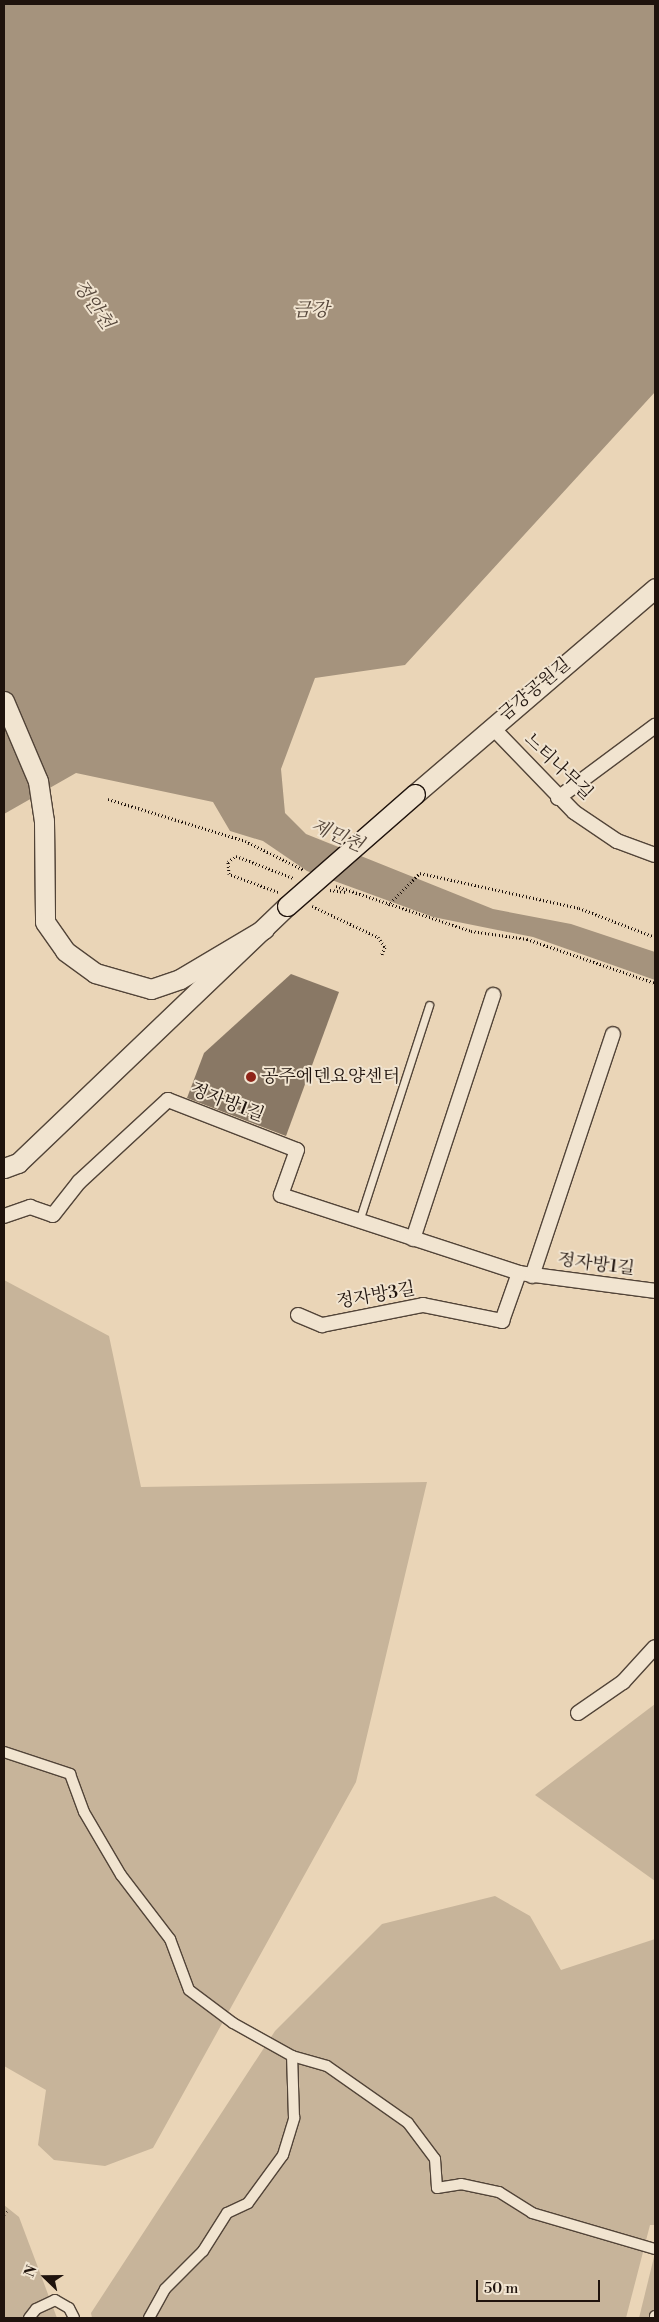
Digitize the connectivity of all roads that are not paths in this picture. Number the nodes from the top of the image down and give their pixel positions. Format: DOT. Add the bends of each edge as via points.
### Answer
graph roads {
  1 [pos="655,588"];
  2 [pos="4,701"];
  3 [pos="655,726"];
  4 [pos="492,727"];
  5 [pos="558,798"];
  6 [pos="655,855"];
  7 [pos="264,929"];
  8 [pos="493,995"];
  9 [pos="429,1005"];
  10 [pos="613,1034"];
  11 [pos="4,1168"];
  12 [pos="4,1216"];
  13 [pos="359,1221"];
  14 [pos="413,1239"];
  15 [pos="525,1274"];
  16 [pos="655,1291"];
  17 [pos="298,1315"];
  18 [pos="655,1647"];
  19 [pos="578,1713"];
  20 [pos="4,1752"];
  21 [pos="292,2056"];
  22 [pos="655,2249"];
  23 [pos="29,2318"];
  24 [pos="74,2318"];
  25 [pos="149,2318"];
  1 -- 4 [label="main road, 금강공원길"];
  2 -- 7 [label="main road" via="38,781 44,821 45,922 65,951 113,980 151,989 180,978"];
  3 -- 5 [label="street"];
  4 -- 5 [label="street, 느티나무길"];
  4 -- 7 [label="main road, 금강공원길, bridge"];
  5 -- 6 [label="street, 느티나무길" via="617,841"];
  7 -- 11 [label="main road" via="18,1163"];
  8 -- 14 [label="street"];
  9 -- 13 [label="lane"];
  10 -- 15 [label="street, 정자방1길"];
  12 -- 13 [label="street, 정자방1길" via="30,1208 53,1215 79,1182 168,1100 297,1150 281,1195"];
  13 -- 14 [label="street, 정자방1길"];
  14 -- 15 [label="street, 정자방1길"];
  15 -- 16 [label="street, 정자방1길"];
  15 -- 17 [label="street, 정자방3길" via="502,1321 423,1304 322,1325"];
  18 -- 19 [label="street" via="623,1682"];
  20 -- 21 [label="street" via="70,1774 84,1812 121,1875 170,1939 189,1990 232,2024"];
  21 -- 22 [label="street" via="327,2066 408,2123 435,2159 437,2188 461,2184 499,2192 554,2221"];
  21 -- 25 [label="street" via="294,2118 283,2155 248,2203 228,2213 204,2251 165,2289"];
  23 -- 24 [label="street" via="36,2309 55,2300 69,2308"];
}
